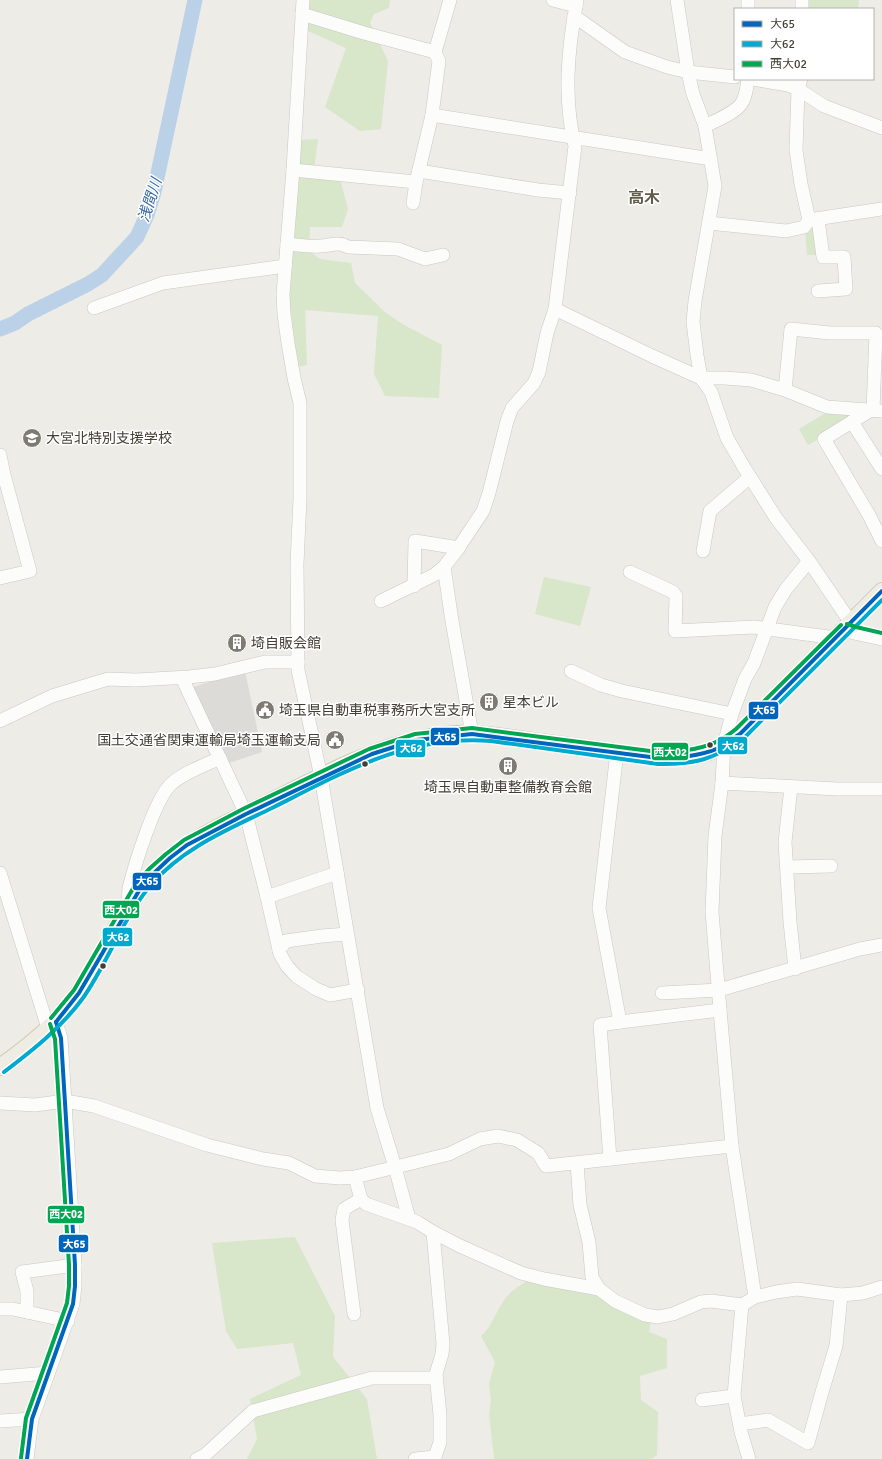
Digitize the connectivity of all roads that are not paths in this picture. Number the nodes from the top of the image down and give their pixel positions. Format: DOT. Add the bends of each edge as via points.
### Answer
graph roads {
  1 [pos="303,0"];
  2 [pos="450,0"];
  3 [pos="553,0"];
  4 [pos="677,0"];
  5 [pos="576,7"];
  6 [pos="302,14"];
  7 [pos="435,52"];
  8 [pos="688,72"];
  9 [pos="734,77"];
  10 [pos="747,80"];
  11 [pos="758,80"];
  12 [pos="800,84"];
  13 [pos="432,115"];
  14 [pos="705,126"];
  15 [pos="882,128"];
  16 [pos="572,137"];
  17 [pos="711,159"];
  18 [pos="293,170"];
  19 [pos="418,177"];
  20 [pos="570,193"];
  21 [pos="413,203"];
  22 [pos="882,209"];
  23 [pos="814,219"];
  24 [pos="709,223"];
  25 [pos="287,244"];
  26 [pos="443,256"];
  27 [pos="285,266"];
  28 [pos="818,291"];
  29 [pos="94,308"];
  30 [pos="555,309"];
  31 [pos="879,333"];
  32 [pos="701,378"];
  33 [pos="785,390"];
  34 [pos="876,410"];
  35 [pos="852,422"];
  36 [pos="0,455"];
  37 [pos="882,469"];
  38 [pos="2,475"];
  39 [pos="750,476"];
  40 [pos="882,541"];
  41 [pos="459,548"];
  42 [pos="703,551"];
  43 [pos="809,561"];
  44 [pos="444,566"];
  45 [pos="630,572"];
  46 [pos="0,578"];
  47 [pos="414,586"];
  48 [pos="882,592"];
  49 [pos="381,601"];
  50 [pos="766,628"];
  51 [pos="844,630"];
  52 [pos="882,639"];
  53 [pos="298,662"];
  54 [pos="571,671"];
  55 [pos="182,678"];
  56 [pos="732,714"];
  57 [pos="0,721"];
  58 [pos="472,734"];
  59 [pos="724,745"];
  60 [pos="617,752"];
  61 [pos="220,758"];
  62 [pos="321,777"];
  63 [pos="722,783"];
  64 [pos="791,788"];
  65 [pos="882,789"];
  66 [pos="246,814"];
  67 [pos="787,866"];
  68 [pos="831,866"];
  69 [pos="0,873"];
  70 [pos="337,873"];
  71 [pos="267,897"];
  72 [pos="129,906"];
  73 [pos="6,909"];
  74 [pos="347,934"];
  75 [pos="882,945"];
  76 [pos="280,950"];
  77 [pos="795,969"];
  78 [pos="358,990"];
  79 [pos="719,990"];
  80 [pos="662,993"];
  81 [pos="720,1010"];
  82 [pos="620,1022"];
  83 [pos="52,1025"];
  84 [pos="0,1067"];
  85 [pos="65,1101"];
  86 [pos="0,1103"];
  87 [pos="732,1146"];
  88 [pos="610,1159"];
  89 [pos="577,1163"];
  90 [pos="395,1167"];
  91 [pos="355,1177"];
  92 [pos="361,1199"];
  93 [pos="409,1219"];
  94 [pos="433,1232"];
  95 [pos="75,1266"];
  96 [pos="882,1287"];
  97 [pos="599,1289"];
  98 [pos="841,1295"];
  99 [pos="755,1297"];
  100 [pos="742,1305"];
  101 [pos="0,1309"];
  102 [pos="27,1312"];
  103 [pos="354,1314"];
  104 [pos="68,1321"];
  105 [pos="48,1373"];
  106 [pos="0,1377"];
  107 [pos="436,1378"];
  108 [pos="734,1396"];
  109 [pos="702,1400"];
  110 [pos="32,1419"];
  111 [pos="0,1421"];
  112 [pos="740,1424"];
  113 [pos="27,1459"];
  114 [pos="197,1459"];
  115 [pos="415,1459"];
  116 [pos="750,1459"];
  1 -- 6 [label="street"];
  2 -- 7 [label="street"];
  3 -- 5 [label="street"];
  4 -- 8 [label="street"];
  5 -- 8 [label="street" via="625,52"];
  5 -- 16 [label="street" via="567,88"];
  6 -- 7 [label="street"];
  6 -- 18 [label="street"];
  7 -- 13 [label="street" via="439,61"];
  8 -- 9 [label="street"];
  8 -- 14 [label="street"];
  10 -- 14 [label="street" via="742,104"];
  11 -- 12 [label="street" via="788,85"];
  12 -- 15 [label="street" via="824,106"];
  12 -- 23 [label="street" via="796,150 801,184"];
  13 -- 16 [label="street"];
  13 -- 19 [label="street"];
  14 -- 17 [label="street"];
  16 -- 17 [label="street"];
  16 -- 20 [label="street" via="575,146"];
  17 -- 24 [label="street" via="715,186"];
  18 -- 19 [label="street"];
  18 -- 25 [label="street"];
  19 -- 20 [label="street"];
  19 -- 21 [label="street"];
  20 -- 30 [label="street"];
  22 -- 23 [label="street"];
  23 -- 24 [label="street" via="804,227 786,231"];
  23 -- 28 [label="street" via="823,257 844,257 846,289"];
  24 -- 32 [label="street" via="693,322"];
  25 -- 26 [label="street" via="342,244 348,247 398,249 425,259"];
  25 -- 27 [label="street"];
  27 -- 29 [label="street" via="163,283"];
  27 -- 53 [label="street" via="284,314 300,403"];
  30 -- 32 [label="street"];
  30 -- 41 [label="street" via="539,372 534,383 512,408 483,511"];
  31 -- 33 [label="street" via="830,334 791,329"];
  31 -- 34 [label="street"];
  32 -- 33 [label="street" via="751,380"];
  32 -- 39 [label="street" via="711,392 727,438"];
  33 -- 34 [label="street" via="827,407"];
  34 -- 35 [label="street"];
  35 -- 37 [label="street"];
  35 -- 40 [label="street" via="824,439"];
  36 -- 38 [label="street"];
  38 -- 46 [label="street" via="30,571"];
  39 -- 42 [label="street" via="710,511"];
  39 -- 43 [label="street" via="776,518"];
  41 -- 44 [label="street"];
  41 -- 47 [label="street" via="415,541"];
  43 -- 50 [label="street" via="786,589"];
  43 -- 51 [label="street"];
  44 -- 47 [label="street"];
  44 -- 58 [label="street"];
  45 -- 50 [label="street" via="674,592 674,631"];
  47 -- 49 [label="street"];
  48 -- 51 [label="main road"];
  50 -- 51 [label="street"];
  50 -- 56 [label="street"];
  51 -- 52 [label="street"];
  51 -- 59 [label="main road" via="740,734"];
  53 -- 55 [label="street" via="265,662 215,674"];
  53 -- 62 [label="street"];
  54 -- 56 [label="street" via="601,685 622,691"];
  55 -- 57 [label="street" via="108,679 52,696"];
  55 -- 61 [label="street"];
  56 -- 59 [label="street"];
  58 -- 60 [label="main road"];
  58 -- 62 [label="main road" via="428,738 397,745"];
  59 -- 60 [label="main road" via="710,751 673,758"];
  59 -- 63 [label="street"];
  60 -- 82 [label="street" via="599,908"];
  61 -- 66 [label="street"];
  61 -- 72 [label="street" via="170,785 160,801 146,832 129,888"];
  62 -- 66 [label="main road"];
  62 -- 70 [label="street"];
  63 -- 64 [label="street"];
  63 -- 79 [label="street" via="715,836 712,912"];
  64 -- 65 [label="street"];
  64 -- 67 [label="street" via="785,842"];
  66 -- 71 [label="street"];
  66 -- 72 [label="main road" via="170,858 149,879"];
  67 -- 68 [label="street"];
  67 -- 77 [label="street"];
  69 -- 73 [label="street"];
  70 -- 71 [label="street"];
  70 -- 74 [label="street"];
  71 -- 76 [label="street"];
  72 -- 83 [label="main road" via="79,992"];
  73 -- 83 [label="street" via="44,1016"];
  74 -- 76 [label="street" via="286,941"];
  74 -- 78 [label="street"];
  75 -- 77 [label="street"];
  76 -- 78 [label="street" via="287,966 296,976 316,989 330,995"];
  77 -- 79 [label="street"];
  78 -- 90 [label="street" via="376,1108"];
  79 -- 80 [label="street"];
  79 -- 81 [label="street"];
  81 -- 82 [label="street"];
  81 -- 87 [label="street"];
  82 -- 88 [label="street" via="600,1025"];
  83 -- 84 [label="main road"];
  83 -- 85 [label="street" via="61,1038"];
  85 -- 86 [label="street" via="34,1105"];
  85 -- 91 [label="street" via="94,1106 208,1145 288,1163 315,1176"];
  85 -- 95 [label="street"];
  87 -- 88 [label="street"];
  87 -- 99 [label="street"];
  88 -- 89 [label="street"];
  89 -- 90 [label="street" via="546,1166 538,1153 517,1140 498,1136 480,1139 449,1154"];
  89 -- 97 [label="street" via="580,1204 589,1242 592,1277"];
  90 -- 91 [label="street"];
  90 -- 93 [label="street"];
  91 -- 92 [label="street"];
  92 -- 93 [label="street" via="366,1204"];
  92 -- 103 [label="street" via="344,1209 342,1220"];
  93 -- 94 [label="street"];
  94 -- 97 [label="street" via="521,1274"];
  94 -- 107 [label="street" via="443,1344"];
  95 -- 102 [label="street" via="22,1272 27,1291"];
  95 -- 104 [label="street" via="73,1304"];
  96 -- 98 [label="street" via="863,1293"];
  97 -- 100 [label="street" via="615,1301 644,1315 658,1317 673,1314 701,1302"];
  98 -- 99 [label="street" via="797,1289"];
  98 -- 112 [label="street" via="836,1346 808,1443 768,1420"];
  99 -- 100 [label="street"];
  100 -- 108 [label="street"];
  101 -- 102 [label="street"];
  102 -- 104 [label="street"];
  104 -- 105 [label="street"];
  105 -- 106 [label="street"];
  105 -- 110 [label="street"];
  107 -- 114 [label="street" via="372,1378 253,1411 205,1455"];
  107 -- 115 [label="street" via="440,1442 435,1457"];
  108 -- 109 [label="street"];
  108 -- 112 [label="street"];
  110 -- 111 [label="street"];
  110 -- 113 [label="street"];
  112 -- 116 [label="street"];
}
